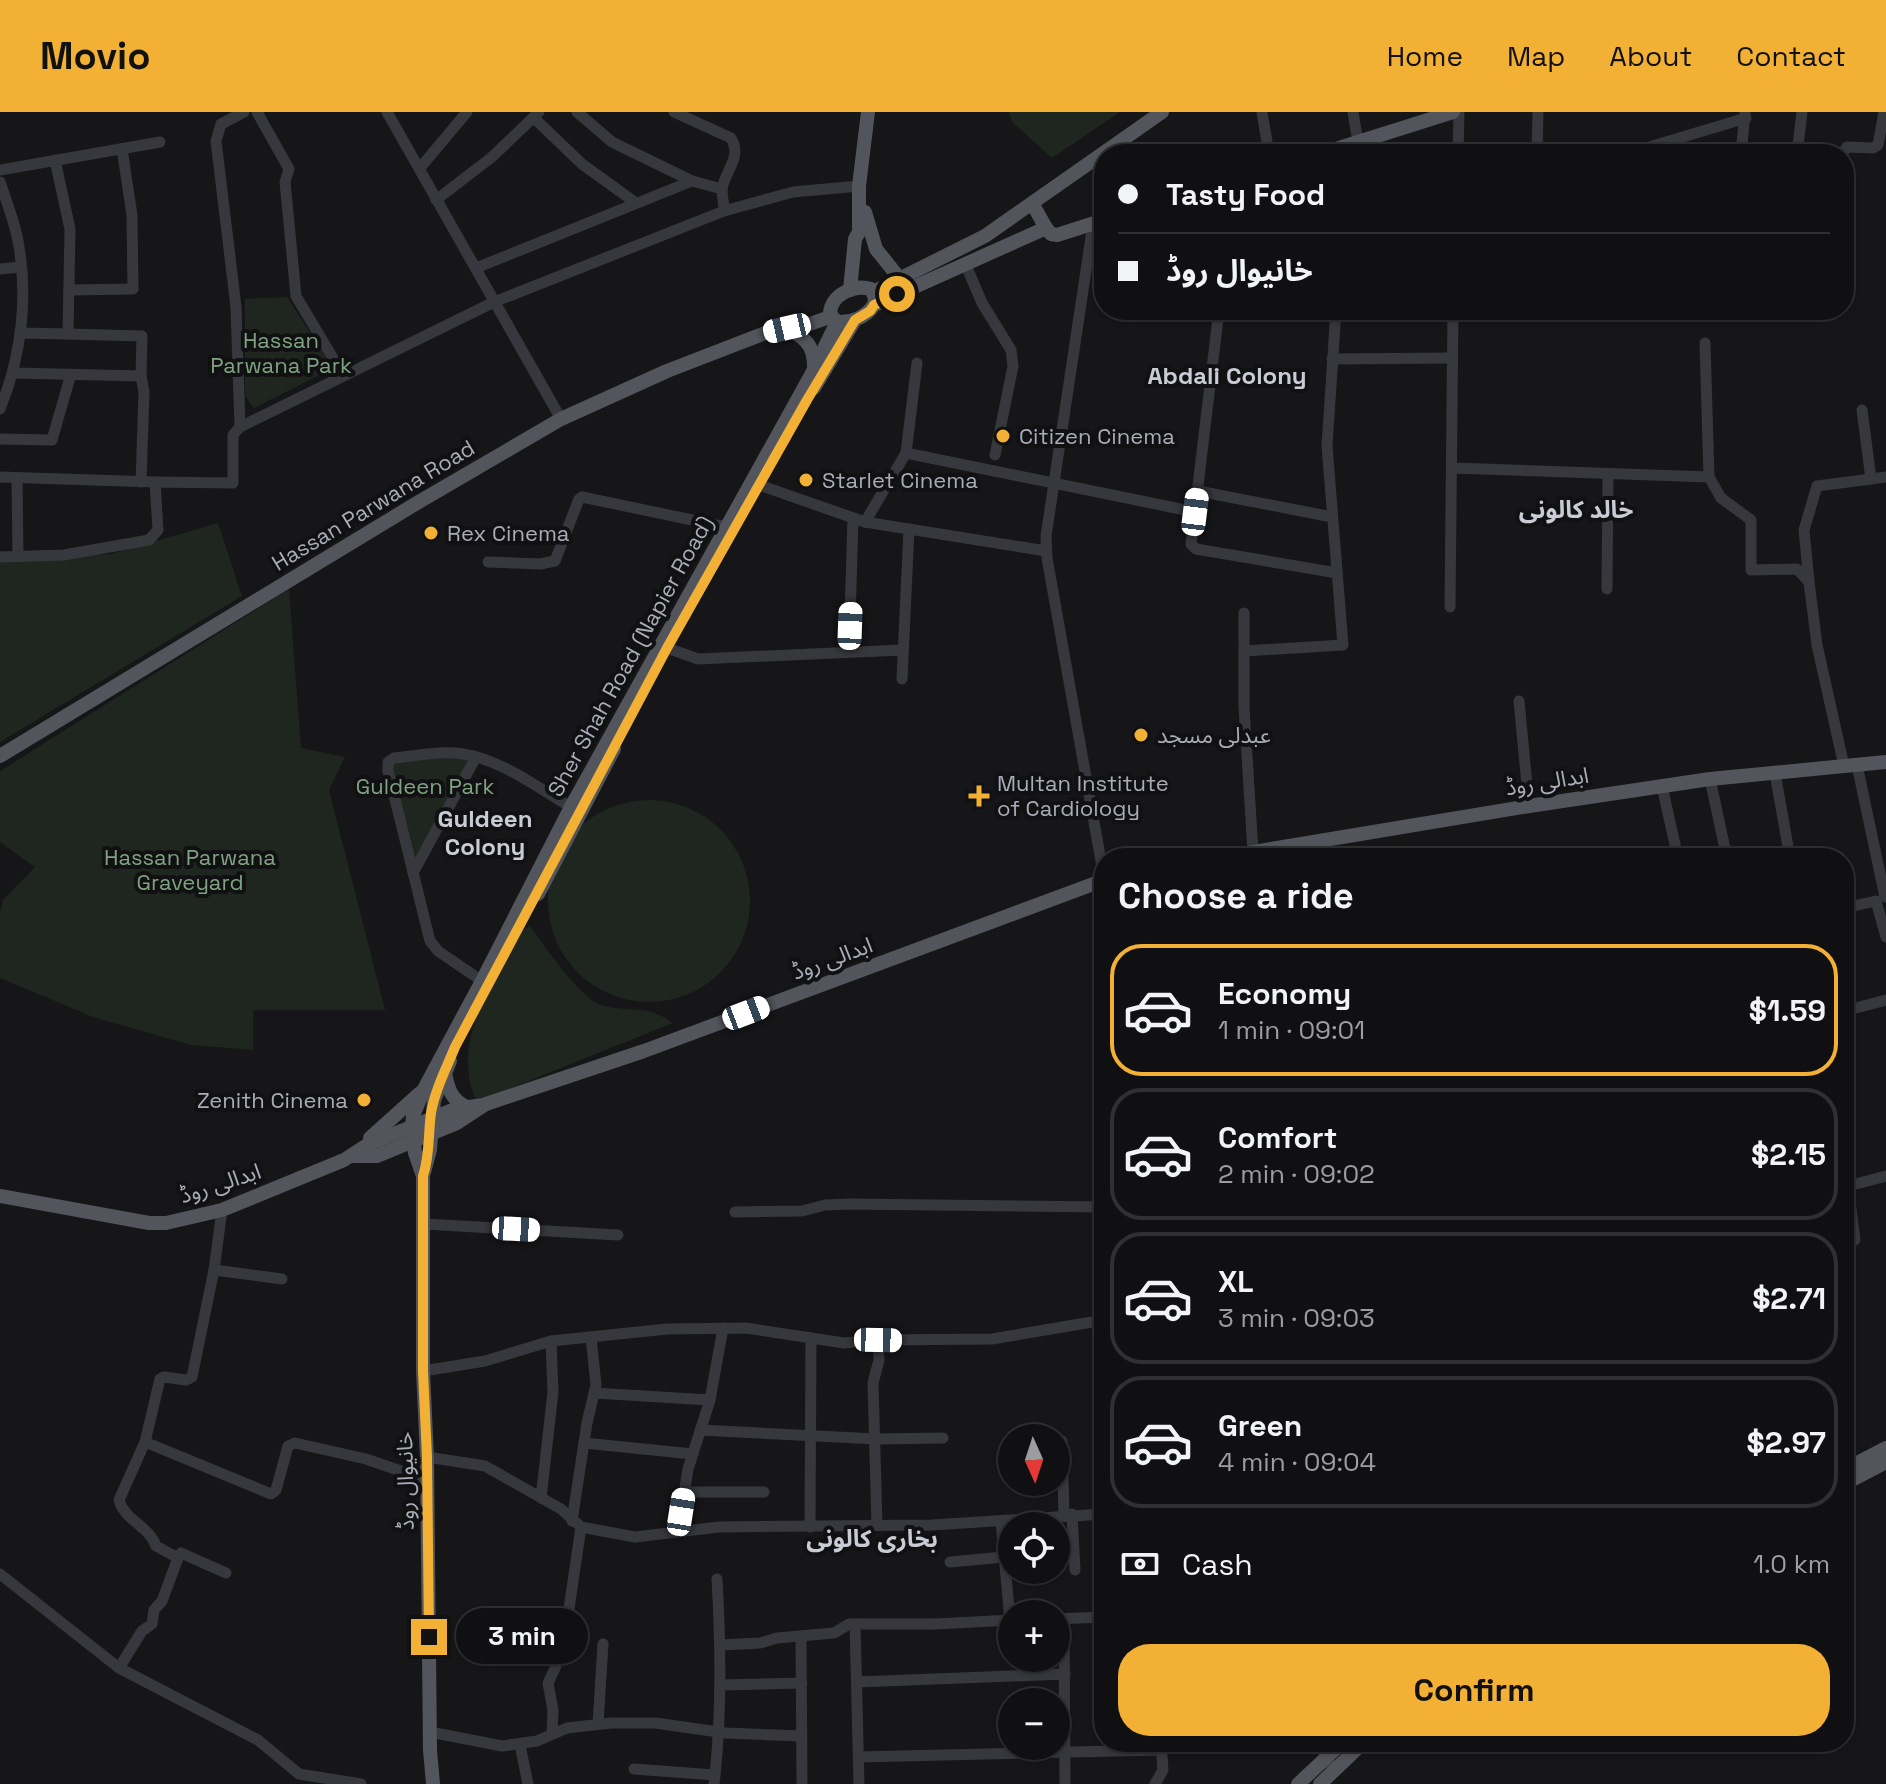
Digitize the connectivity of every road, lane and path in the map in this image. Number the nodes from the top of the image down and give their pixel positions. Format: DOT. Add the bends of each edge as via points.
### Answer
graph roads {
  1 [pos="244,112"];
  2 [pos="257,112"];
  3 [pos="387,112"];
  4 [pos="467,112"];
  5 [pos="577,112"];
  6 [pos="674,112"];
  7 [pos="868,112"];
  8 [pos="1162,112"];
  9 [pos="1262,112"];
  10 [pos="1353,112"];
  11 [pos="1456,112"];
  12 [pos="1538,112"];
  13 [pos="1802,112"];
  14 [pos="1884,112"];
  15 [pos="536,115"];
  16 [pos="1745,115"];
  17 [pos="160,142"];
  18 [pos="1358,142"];
  19 [pos="1116,144"];
  20 [pos="1267,144"];
  21 [pos="1352,144"];
  22 [pos="1458,144"];
  23 [pos="1537,144"];
  24 [pos="1657,144"];
  25 [pos="1742,144"];
  26 [pos="1798,144"];
  27 [pos="1854,147"];
  28 [pos="122,149"];
  29 [pos="55,160"];
  30 [pos="1094,160"];
  31 [pos="420,168"];
  32 [pos="0,170"];
  33 [pos="692,181"];
  34 [pos="0,182"];
  35 [pos="722,189"];
  36 [pos="859,191"];
  37 [pos="436,200"];
  38 [pos="636,203"];
  39 [pos="1032,203"];
  40 [pos="724,211"];
  41 [pos="1094,223"];
  42 [pos="1046,228"];
  43 [pos="1094,246"];
  44 [pos="965,263"];
  45 [pos="21,267"];
  46 [pos="476,268"];
  47 [pos="0,269"];
  48 [pos="900,279"];
  49 [pos="69,290"];
  50 [pos="864,294"];
  51 [pos="494,302"];
  52 [pos="832,316"];
  53 [pos="855,320"];
  54 [pos="1218,320"];
  55 [pos="1335,320"];
  56 [pos="1453,320"];
  57 [pos="787,328"];
  58 [pos="20,333"];
  59 [pos="68,334"];
  60 [pos="1705,343"];
  61 [pos="1451,358"];
  62 [pos="1332,359"];
  63 [pos="917,363"];
  64 [pos="818,372"];
  65 [pos="13,373"];
  66 [pos="71,374"];
  67 [pos="343,375"];
  68 [pos="141,376"];
  69 [pos="4,389"];
  70 [pos="0,409"];
  71 [pos="1862,410"];
  72 [pos="561,419"];
  73 [pos="240,427"];
  74 [pos="0,439"];
  75 [pos="906,453"];
  76 [pos="995,455"];
  77 [pos="1452,468"];
  78 [pos="1608,475"];
  79 [pos="0,477"];
  80 [pos="1709,477"];
  81 [pos="1886,477"];
  82 [pos="17,478"];
  83 [pos="1871,479"];
  84 [pos="141,482"];
  85 [pos="155,482"];
  86 [pos="1054,483"];
  87 [pos="759,485"];
  88 [pos="1198,491"];
  89 [pos="1195,512"];
  90 [pos="1332,517"];
  91 [pos="859,520"];
  92 [pos="726,527"];
  93 [pos="909,529"];
  94 [pos="1046,551"];
  95 [pos="18,556"];
  96 [pos="0,557"];
  97 [pos="488,562"];
  98 [pos="1337,573"];
  99 [pos="1809,582"];
  100 [pos="1607,589"];
  101 [pos="1450,607"];
  102 [pos="1244,613"];
  103 [pos="667,648"];
  104 [pos="903,650"];
  105 [pos="1244,651"];
  106 [pos="849,652"];
  107 [pos="902,679"];
  108 [pos="1519,701"];
  109 [pos="0,756"];
  110 [pos="476,757"];
  111 [pos="1886,762"];
  112 [pos="1851,766"];
  113 [pos="1775,773"];
  114 [pos="1710,779"];
  115 [pos="1662,786"];
  116 [pos="1529,806"];
  117 [pos="571,807"];
  118 [pos="1099,848"];
  119 [pos="1253,848"];
  120 [pos="1277,848"];
  121 [pos="1676,848"];
  122 [pos="1725,848"];
  123 [pos="1788,848"];
  124 [pos="552,855"];
  125 [pos="413,873"];
  126 [pos="1094,883"];
  127 [pos="1885,897"];
  128 [pos="1854,906"];
  129 [pos="1886,937"];
  130 [pos="482,981"];
  131 [pos="1886,1000"];
  132 [pos="1854,1008"];
  133 [pos="452,1046"];
  134 [pos="445,1072"];
  135 [pos="424,1089"];
  136 [pos="483,1105"];
  137 [pos="467,1107"];
  138 [pos="431,1119"];
  139 [pos="413,1133"];
  140 [pos="430,1134"];
  141 [pos="353,1156"];
  142 [pos="423,1176"];
  143 [pos="1886,1176"];
  144 [pos="1854,1184"];
  145 [pos="0,1196"];
  146 [pos="1094,1207"];
  147 [pos="222,1210"];
  148 [pos="735,1212"];
  149 [pos="424,1224"];
  150 [pos="1854,1234"];
  151 [pos="618,1235"];
  152 [pos="1855,1240"];
  153 [pos="214,1270"];
  154 [pos="282,1279"];
  155 [pos="1094,1322"];
  156 [pos="723,1328"];
  157 [pos="591,1337"];
  158 [pos="811,1338"];
  159 [pos="878,1340"];
  160 [pos="551,1341"];
  161 [pos="423,1371"];
  162 [pos="594,1393"];
  163 [pos="710,1400"];
  164 [pos="700,1430"];
  165 [pos="811,1436"];
  166 [pos="943,1438"];
  167 [pos="877,1439"];
  168 [pos="145,1442"];
  169 [pos="584,1443"];
  170 [pos="1886,1448"];
  171 [pos="693,1454"];
  172 [pos="427,1457"];
  173 [pos="1886,1462"];
  174 [pos="1854,1465"];
  175 [pos="1854,1479"];
  176 [pos="427,1480"];
  177 [pos="684,1492"];
  178 [pos="764,1492"];
  179 [pos="541,1498"];
  180 [pos="1070,1514"];
  181 [pos="1094,1514"];
  182 [pos="998,1522"];
  183 [pos="577,1524"];
  184 [pos="877,1525"];
  185 [pos="810,1527"];
  186 [pos="1070,1530"];
  187 [pos="678,1531"];
  188 [pos="178,1558"];
  189 [pos="998,1558"];
  190 [pos="950,1562"];
  191 [pos="1075,1570"];
  192 [pos="226,1573"];
  193 [pos="0,1574"];
  194 [pos="717,1579"];
  195 [pos="1094,1617"];
  196 [pos="1070,1619"];
  197 [pos="998,1620"];
  198 [pos="855,1624"];
  199 [pos="801,1636"];
  200 [pos="603,1644"];
  201 [pos="721,1645"];
  202 [pos="119,1668"];
  203 [pos="1065,1674"];
  204 [pos="857,1682"];
  205 [pos="802,1683"];
  206 [pos="721,1685"];
  207 [pos="1065,1688"];
  208 [pos="598,1724"];
  209 [pos="430,1732"];
  210 [pos="720,1732"];
  211 [pos="552,1734"];
  212 [pos="802,1736"];
  213 [pos="520,1745"];
  214 [pos="1094,1750"];
  215 [pos="1070,1751"];
  216 [pos="1162,1752"];
  217 [pos="1324,1752"];
  218 [pos="1337,1752"];
  219 [pos="1349,1752"];
  220 [pos="998,1753"];
  221 [pos="859,1757"];
  222 [pos="1065,1760"];
  223 [pos="1330,1764"];
  224 [pos="634,1769"];
  225 [pos="715,1779"];
  226 [pos="361,1784"];
  227 [pos="433,1784"];
  228 [pos="528,1784"];
  229 [pos="802,1784"];
  230 [pos="859,1784"];
  231 [pos="1065,1784"];
  232 [pos="1155,1784"];
  233 [pos="1298,1784"];
  234 [pos="1320,1784"];
  1 -- 73 [label="street" via="221,124 216,141 236,307"];
  2 -- 67 [label="street" via="289,169 285,182 296,296"];
  3 -- 31 [label="street"];
  4 -- 31 [label="street"];
  5 -- 33 [label="street" via="603,137"];
  6 -- 35 [label="street" via="731,138 735,155"];
  7 -- 36 [label="main road"];
  8 -- 19 [label="main road"];
  9 -- 20 [label="street"];
  10 -- 18 [label="street"];
  11 -- 18 [label="main road"];
  11 -- 22 [label="street"];
  12 -- 23 [label="street"];
  13 -- 26 [label="street"];
  14 -- 27 [label="street" via="1878,145"];
  15 -- 37 [label="street"];
  15 -- 38 [label="street" via="582,164"];
  16 -- 24 [label="street"];
  16 -- 25 [label="street"];
  17 -- 28 [label="street"];
  18 -- 21 [label="main road"];
  28 -- 29 [label="street"];
  28 -- 49 [label="street" via="132,215 133,289"];
  29 -- 32 [label="street"];
  29 -- 49 [label="street" via="70,229"];
  30 -- 39 [label="main road"];
  31 -- 37 [label="street"];
  33 -- 35 [label="street"];
  33 -- 38 [label="street"];
  34 -- 45 [label="street"];
  35 -- 40 [label="street"];
  36 -- 40 [label="street" via="793,192"];
  36 -- 48 [label="main road" via="876,249"];
  36 -- 50 [label="main road"];
  37 -- 46 [label="street"];
  38 -- 46 [label="street"];
  39 -- 42 [label="main road"];
  39 -- 48 [label="main road" via="971,244"];
  40 -- 51 [label="street"];
  41 -- 42 [label="main road" via="1057,235"];
  42 -- 44 [label="main road"];
  43 -- 86 [label="street"];
  44 -- 50 [label="main road"];
  44 -- 76 [label="street" via="1011,350 1013,366"];
  45 -- 47 [label="street"];
  45 -- 58 [label="street"];
  46 -- 51 [label="street"];
  48 -- 50 [label="main road"];
  49 -- 59 [label="street"];
  50 -- 52 [label="main road" via="835,299"];
  50 -- 53 [label="main road" via="870,311"];
  51 -- 67 [label="street"];
  51 -- 72 [label="street"];
  52 -- 53 [label="main road"];
  52 -- 57 [label="main road, Hassan Parwana Road"];
  52 -- 64 [label="main road"];
  53 -- 64 [label="main road"];
  54 -- 88 [label="street"];
  55 -- 62 [label="street"];
  56 -- 61 [label="street"];
  57 -- 64 [label="main road" via="812,346"];
  57 -- 72 [label="main road, Hassan Parwana Road" via="667,371"];
  58 -- 59 [label="street"];
  58 -- 65 [label="street"];
  59 -- 68 [label="street" via="142,336"];
  60 -- 80 [label="street"];
  61 -- 62 [label="street"];
  61 -- 77 [label="street"];
  62 -- 90 [label="street" via="1326,423"];
  63 -- 75 [label="street"];
  64 -- 87 [label="main road, Sher Shah Road (Napier Road)"];
  64 -- 92 [label="main road, Sher Shah Road (Napier Road)"];
  65 -- 66 [label="street"];
  65 -- 69 [label="street"];
  66 -- 68 [label="street"];
  66 -- 74 [label="street" via="52,440"];
  67 -- 73 [label="street"];
  68 -- 84 [label="street"];
  69 -- 70 [label="street"];
  71 -- 83 [label="street"];
  72 -- 109 [label="main road, Hassan Parwana Road"];
  73 -- 85 [label="street" via="233,435 233,483"];
  75 -- 86 [label="street"];
  75 -- 91 [label="street"];
  77 -- 78 [label="street"];
  77 -- 101 [label="street"];
  78 -- 80 [label="street"];
  78 -- 100 [label="street"];
  79 -- 82 [label="street"];
  80 -- 99 [label="street" via="1721,498 1751,520 1751,570 1797,569"];
  81 -- 83 [label="street"];
  82 -- 84 [label="street"];
  82 -- 95 [label="street"];
  83 -- 99 [label="street" via="1817,486 1804,530"];
  84 -- 85 [label="street"];
  85 -- 95 [label="street" via="158,530 149,540 79,554"];
  86 -- 89 [label="street"];
  86 -- 94 [label="street"];
  87 -- 91 [label="street"];
  87 -- 103 [label="main road, Sher Shah Road (Napier Road)"];
  88 -- 89 [label="street"];
  88 -- 90 [label="street"];
  89 -- 98 [label="street" via="1191,544 1196,549"];
  90 -- 98 [label="street"];
  91 -- 93 [label="street"];
  91 -- 106 [label="street"];
  92 -- 97 [label="street" via="582,497 555,561"];
  92 -- 117 [label="main road, Sher Shah Road (Napier Road)"];
  93 -- 94 [label="street"];
  93 -- 104 [label="street"];
  94 -- 118 [label="street"];
  95 -- 96 [label="street"];
  98 -- 105 [label="street" via="1343,645"];
  99 -- 112 [label="street" via="1817,645"];
  102 -- 105 [label="street"];
  103 -- 106 [label="street" via="698,659"];
  103 -- 124 [label="main road, Sher Shah Road (Napier Road)"];
  104 -- 106 [label="street"];
  104 -- 107 [label="street"];
  105 -- 119 [label="street"];
  108 -- 116 [label="street"];
  110 -- 117 [label="street"];
  110 -- 125 [label="street"];
  110 -- 125 [label="street" via="461,753 388,762"];
  111 -- 112 [label="main road, ابدالی روڈ"];
  112 -- 113 [label="main road, ابدالی روڈ"];
  112 -- 127 [label="street"];
  113 -- 114 [label="main road, ابدالی روڈ"];
  113 -- 123 [label="street"];
  114 -- 115 [label="main road, ابدالی روڈ"];
  114 -- 122 [label="street"];
  115 -- 116 [label="main road, ابدالی روڈ"];
  115 -- 121 [label="street"];
  116 -- 120 [label="main road, ابدالی روڈ"];
  117 -- 124 [label="main road, Sher Shah Road (Napier Road)"];
  124 -- 130 [label="main road, Sher Shah Road (Napier Road)"];
  124 -- 133 [label="main road, Sher Shah Road (Napier Road)"];
  125 -- 130 [label="street" via="433,947"];
  126 -- 136 [label="main road, ابدالی روڈ" via="644,1051"];
  128 -- 129 [label="street" via="1876,901"];
  130 -- 133 [label="main road, Sher Shah Road (Napier Road)"];
  131 -- 132 [label="street"];
  133 -- 134 [label="main road, خانیوال روڈ"];
  133 -- 135 [label="main road"];
  134 -- 137 [label="main road" via="452,1096"];
  134 -- 138 [label="main road, خانیوال روڈ"];
  135 -- 139 [label="main road" via="413,1116"];
  135 -- 141 [label="main road"];
  136 -- 137 [label="main road"];
  136 -- 140 [label="main road" via="468,1118"];
  137 -- 138 [label="main road"];
  138 -- 139 [label="main road"];
  138 -- 140 [label="main road, خانیوال روڈ"];
  139 -- 140 [label="main road"];
  139 -- 141 [label="main road" via="367,1145"];
  139 -- 142 [label="main road, خانیوال روڈ"];
  140 -- 142 [label="main road, خانیوال روڈ"];
  141 -- 147 [label="main road, ابدالی روڈ"];
  142 -- 149 [label="main road, خانیوال روڈ"];
  143 -- 144 [label="street"];
  145 -- 147 [label="main road, ابدالی روڈ" via="149,1223"];
  146 -- 148 [label="street" via="849,1204"];
  147 -- 153 [label="street"];
  149 -- 151 [label="street"];
  149 -- 161 [label="main road, خانیوال روڈ"];
  150 -- 152 [label="street"];
  153 -- 154 [label="street"];
  153 -- 168 [label="street" via="192,1377 160,1379"];
  155 -- 159 [label="street" via="992,1339"];
  156 -- 157 [label="street"];
  156 -- 158 [label="street"];
  156 -- 163 [label="street"];
  157 -- 160 [label="street"];
  157 -- 162 [label="street"];
  158 -- 159 [label="street" via="844,1343"];
  158 -- 165 [label="street"];
  159 -- 167 [label="street" via="873,1383"];
  160 -- 161 [label="street" via="485,1361"];
  160 -- 179 [label="street" via="553,1392"];
  161 -- 172 [label="main road, خانیوال روڈ"];
  162 -- 163 [label="street"];
  162 -- 169 [label="street"];
  163 -- 164 [label="street"];
  164 -- 165 [label="street"];
  164 -- 171 [label="street"];
  165 -- 167 [label="street"];
  165 -- 185 [label="street"];
  166 -- 167 [label="street"];
  167 -- 184 [label="street"];
  168 -- 176 [label="street" via="271,1494 288,1446 295,1443"];
  168 -- 188 [label="street" via="120,1506 153,1536 156,1546"];
  169 -- 171 [label="street"];
  169 -- 183 [label="street"];
  170 -- 174 [label="main road"];
  171 -- 177 [label="street"];
  172 -- 176 [label="main road, خانیوال روڈ"];
  172 -- 179 [label="street" via="485,1466"];
  173 -- 175 [label="main road"];
  176 -- 209 [label="main road, خانیوال روڈ"];
  177 -- 178 [label="street"];
  177 -- 187 [label="street"];
  179 -- 183 [label="street"];
  180 -- 181 [label="street"];
  182 -- 184 [label="street"];
  183 -- 187 [label="street" via="635,1537"];
  183 -- 211 [label="street" via="566,1629 548,1683"];
  184 -- 185 [label="street"];
  185 -- 187 [label="street"];
  186 -- 191 [label="street"];
  188 -- 192 [label="street" via="181,1553"];
  188 -- 202 [label="street" via="152,1624"];
  189 -- 190 [label="street"];
  193 -- 202 [label="street"];
  194 -- 201 [label="street"];
  195 -- 196 [label="street"];
  197 -- 198 [label="street"];
  198 -- 199 [label="street" via="834,1633"];
  198 -- 204 [label="street"];
  199 -- 201 [label="street"];
  199 -- 205 [label="street"];
  200 -- 208 [label="street"];
  201 -- 206 [label="street"];
  202 -- 226 [label="street" via="258,1740 299,1774"];
  203 -- 204 [label="street"];
  203 -- 207 [label="street"];
  204 -- 221 [label="street"];
  205 -- 206 [label="street"];
  205 -- 212 [label="street"];
  206 -- 210 [label="street"];
  208 -- 210 [label="street" via="655,1723"];
  208 -- 211 [label="street"];
  209 -- 213 [label="street"];
  209 -- 227 [label="main road, خانیوال روڈ"];
  210 -- 212 [label="street"];
  210 -- 225 [label="street"];
  211 -- 213 [label="street"];
  212 -- 229 [label="street"];
  213 -- 228 [label="street"];
  214 -- 215 [label="street"];
  216 -- 232 [label="street" via="1163,1770"];
  217 -- 223 [label="street"];
  218 -- 223 [label="main road"];
  219 -- 223 [label="main road"];
  220 -- 221 [label="street"];
  221 -- 230 [label="street"];
  222 -- 231 [label="street"];
  223 -- 233 [label="main road"];
  223 -- 234 [label="main road"];
  224 -- 225 [label="street"];
}
